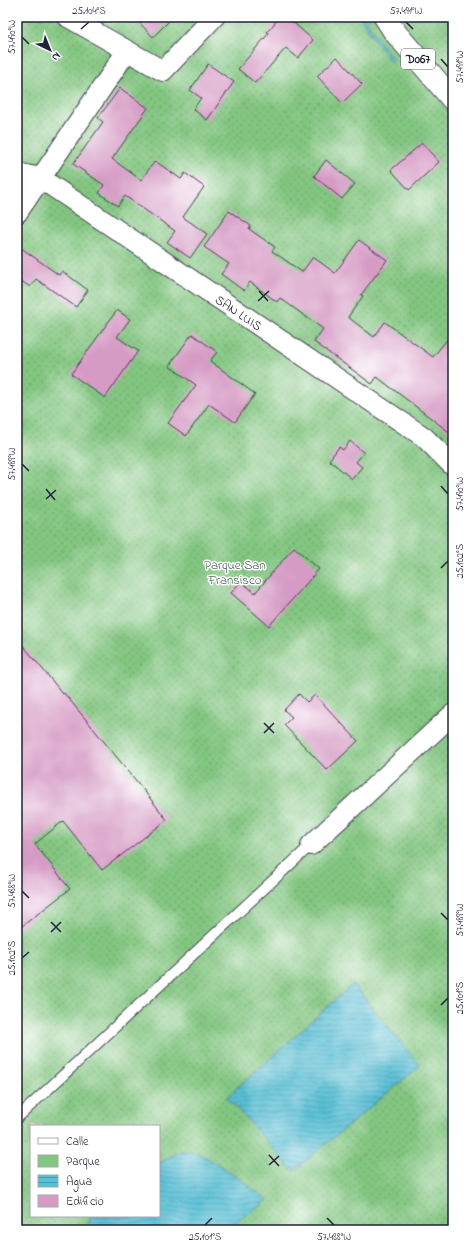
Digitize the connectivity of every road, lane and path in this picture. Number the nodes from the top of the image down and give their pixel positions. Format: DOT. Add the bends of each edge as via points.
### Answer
graph roads {
  1 [pos="68,17"];
  2 [pos="214,17"];
  3 [pos="385,17"];
  4 [pos="123,57"];
  5 [pos="453,100"];
  6 [pos="17,173"];
  7 [pos="40,178"];
  8 [pos="17,213"];
  9 [pos="453,466"];
  10 [pos="453,714"];
  11 [pos="311,845"];
  12 [pos="17,1118"];
  1 -- 4 [label="street"];
  2 -- 4 [label="street" via="163,71"];
  3 -- 5 [label="main road, D067"];
  4 -- 7 [label="street"];
  6 -- 7 [label="street, SAN LUIS"];
  7 -- 8 [label="street"];
  7 -- 9 [label="street, SAN LUIS" via="424,437"];
  10 -- 11 [label="street"];
  11 -- 12 [label="lane"];
}
